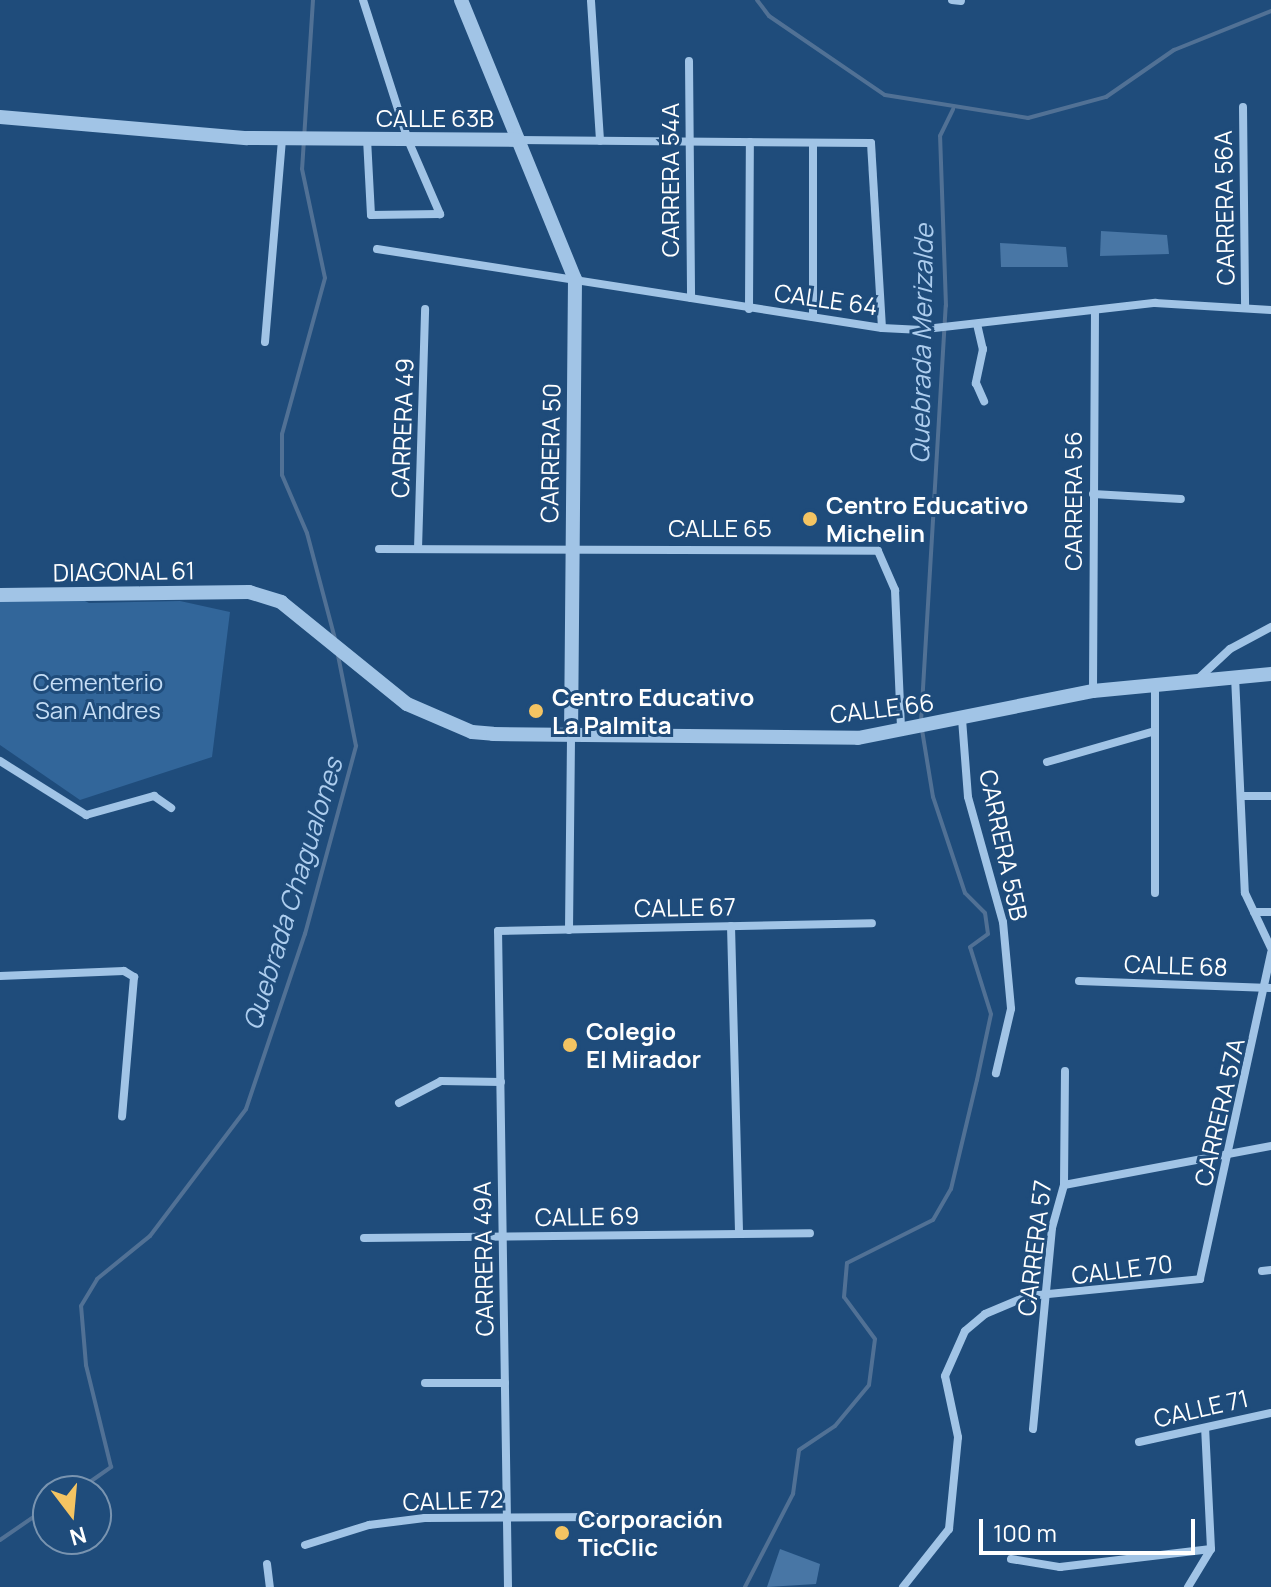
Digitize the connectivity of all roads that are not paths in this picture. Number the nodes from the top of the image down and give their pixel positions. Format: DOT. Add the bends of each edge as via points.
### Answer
graph roads {
  1 [pos="363,0"];
  2 [pos="461,0"];
  3 [pos="952,0"];
  4 [pos="591,1"];
  5 [pos="961,1"];
  6 [pos="689,61"];
  7 [pos="1243,107"];
  8 [pos="0,117"];
  9 [pos="367,139"];
  10 [pos="289,140"];
  11 [pos="408,140"];
  12 [pos="518,140"];
  13 [pos="600,141"];
  14 [pos="689,142"];
  15 [pos="750,142"];
  16 [pos="813,143"];
  17 [pos="377,249"];
  18 [pos="575,279"];
  19 [pos="691,298"];
  20 [pos="1245,307"];
  21 [pos="425,309"];
  22 [pos="749,309"];
  23 [pos="1271,310"];
  24 [pos="1095,311"];
  25 [pos="813,317"];
  26 [pos="977,324"];
  27 [pos="882,328"];
  28 [pos="265,342"];
  29 [pos="984,401"];
  30 [pos="1093,494"];
  31 [pos="1181,499"];
  32 [pos="570,548"];
  33 [pos="379,549"];
  34 [pos="418,549"];
  35 [pos="249,592"];
  36 [pos="0,595"];
  37 [pos="1271,627"];
  38 [pos="1271,674"];
  39 [pos="1235,676"];
  40 [pos="1200,677"];
  41 [pos="1155,682"];
  42 [pos="1093,691"];
  43 [pos="962,719"];
  44 [pos="1157,728"];
  45 [pos="902,729"];
  46 [pos="571,735"];
  47 [pos="0,761"];
  48 [pos="1047,762"];
  49 [pos="1241,796"];
  50 [pos="1271,796"];
  51 [pos="171,808"];
  52 [pos="1155,893"];
  53 [pos="1254,912"];
  54 [pos="1271,912"];
  55 [pos="872,923"];
  56 [pos="731,926"];
  57 [pos="569,930"];
  58 [pos="498,931"];
  59 [pos="1271,951"];
  60 [pos="0,976"];
  61 [pos="1079,981"];
  62 [pos="1270,988"];
  63 [pos="1065,1071"];
  64 [pos="996,1073"];
  65 [pos="501,1082"];
  66 [pos="399,1103"];
  67 [pos="122,1116"];
  68 [pos="1271,1146"];
  69 [pos="1229,1155"];
  70 [pos="1064,1185"];
  71 [pos="810,1233"];
  72 [pos="739,1234"];
  73 [pos="364,1238"];
  74 [pos="503,1238"];
  75 [pos="1200,1279"];
  76 [pos="1048,1297"];
  77 [pos="425,1383"];
  78 [pos="505,1383"];
  79 [pos="1271,1413"];
  80 [pos="1205,1428"];
  81 [pos="1033,1429"];
  82 [pos="1139,1442"];
  83 [pos="605,1517"];
  84 [pos="507,1518"];
  85 [pos="305,1545"];
  86 [pos="1211,1549"];
  87 [pos="1011,1559"];
  88 [pos="267,1564"];
  89 [pos="270,1587"];
  90 [pos="508,1587"];
  91 [pos="903,1587"];
  92 [pos="1188,1587"];
  1 -- 11 [label="street"];
  2 -- 12 [label="street, CARRERA 50"];
  3 -- 5 [label="street"];
  4 -- 13 [label="street"];
  6 -- 14 [label="street, CARRERA 54A"];
  7 -- 20 [label="street, CARRERA 56A"];
  8 -- 10 [label="street, CALLE 63B"];
  9 -- 10 [label="street, CALLE 63B"];
  9 -- 11 [label="street, CALLE 63B"];
  9 -- 11 [label="street" via="371,215 440,214"];
  10 -- 28 [label="street"];
  11 -- 12 [label="street, CALLE 63B"];
  12 -- 13 [label="street, CALLE 63B"];
  12 -- 18 [label="street, CARRERA 50"];
  13 -- 14 [label="street, CALLE 63B"];
  14 -- 15 [label="street, CALLE 63B"];
  14 -- 19 [label="street, CARRERA 54A"];
  15 -- 16 [label="street, CALLE 63B"];
  15 -- 22 [label="street"];
  16 -- 25 [label="street"];
  16 -- 27 [label="street, CALLE 63B" via="871,143"];
  17 -- 18 [label="street, CALLE 64"];
  18 -- 19 [label="street, CALLE 64"];
  18 -- 32 [label="street, CARRERA 50"];
  19 -- 22 [label="street, CALLE 64"];
  20 -- 23 [label="street, CALLE 64"];
  20 -- 24 [label="street, CALLE 64" via="1155,303"];
  21 -- 34 [label="street, CARRERA 49"];
  22 -- 25 [label="street, CALLE 64"];
  24 -- 26 [label="street, CALLE 64"];
  24 -- 30 [label="street, CARRERA 56"];
  25 -- 27 [label="street, CALLE 64"];
  26 -- 27 [label="street, CALLE 64"];
  26 -- 29 [label="street" via="983,349 976,383"];
  30 -- 31 [label="street"];
  30 -- 42 [label="street, CARRERA 56"];
  32 -- 34 [label="street, CALLE 65"];
  32 -- 45 [label="street, CALLE 65" via="878,551 888,561 895,590"];
  32 -- 46 [label="street, CARRERA 50"];
  33 -- 34 [label="street, CALLE 65"];
  35 -- 36 [label="street, DIAGONAL 61"];
  35 -- 46 [label="street, CALLE 66" via="281,602 407,704 472,732"];
  37 -- 40 [label="street" via="1230,649"];
  38 -- 39 [label="street, CALLE 66"];
  39 -- 40 [label="street, CALLE 66"];
  39 -- 49 [label="street, CARRERA 57A"];
  40 -- 41 [label="street, CALLE 66"];
  41 -- 42 [label="street, CALLE 66"];
  41 -- 44 [label="street"];
  42 -- 43 [label="street, CALLE 66"];
  43 -- 45 [label="street, CALLE 66"];
  43 -- 64 [label="street, CARRERA 55B" via="968,797 1003,922 1011,1009"];
  44 -- 48 [label="street"];
  44 -- 52 [label="street"];
  45 -- 46 [label="street, CALLE 66" via="858,738"];
  46 -- 57 [label="street, CARRERA 50"];
  47 -- 51 [label="street" via="86,815 154,796"];
  49 -- 50 [label="street"];
  49 -- 53 [label="street, CARRERA 57A" via="1245,893"];
  53 -- 54 [label="street"];
  53 -- 59 [label="street, CARRERA 57A"];
  55 -- 56 [label="street, CALLE 67"];
  56 -- 57 [label="street, CALLE 67"];
  56 -- 72 [label="street"];
  57 -- 58 [label="street, CALLE 67"];
  58 -- 65 [label="street, CARRERA 49A"];
  59 -- 62 [label="street, CARRERA 57A"];
  60 -- 67 [label="street" via="124,971 134,977"];
  61 -- 62 [label="street, CALLE 68"];
  62 -- 69 [label="street, CARRERA 57A"];
  63 -- 70 [label="street, CARRERA 57"];
  65 -- 66 [label="street" via="441,1081"];
  65 -- 74 [label="street, CARRERA 49A"];
  68 -- 69 [label="street"];
  69 -- 70 [label="street"];
  69 -- 75 [label="street, CARRERA 57A"];
  70 -- 76 [label="street, CARRERA 57" via="1054,1217"];
  71 -- 72 [label="street, CALLE 69"];
  72 -- 74 [label="street, CALLE 69"];
  73 -- 74 [label="street, CALLE 69"];
  74 -- 78 [label="street, CARRERA 49A"];
  75 -- 76 [label="street, CALLE 70"];
  76 -- 81 [label="street, CARRERA 57"];
  76 -- 91 [label="street, CALLE 70" via="1028,1296 999,1307 972,1324 953,1348 945,1376 958,1437 949,1529"];
  77 -- 78 [label="street"];
  78 -- 84 [label="street, CARRERA 49A"];
  79 -- 80 [label="street, CALLE 71"];
  80 -- 82 [label="street, CALLE 71"];
  80 -- 86 [label="street"];
  83 -- 84 [label="street, CALLE 72"];
  84 -- 85 [label="street, CALLE 72" via="369,1525"];
  84 -- 90 [label="street, CARRERA 49A"];
  86 -- 87 [label="street" via="1060,1567"];
  86 -- 92 [label="street"];
  88 -- 89 [label="street"];
}
